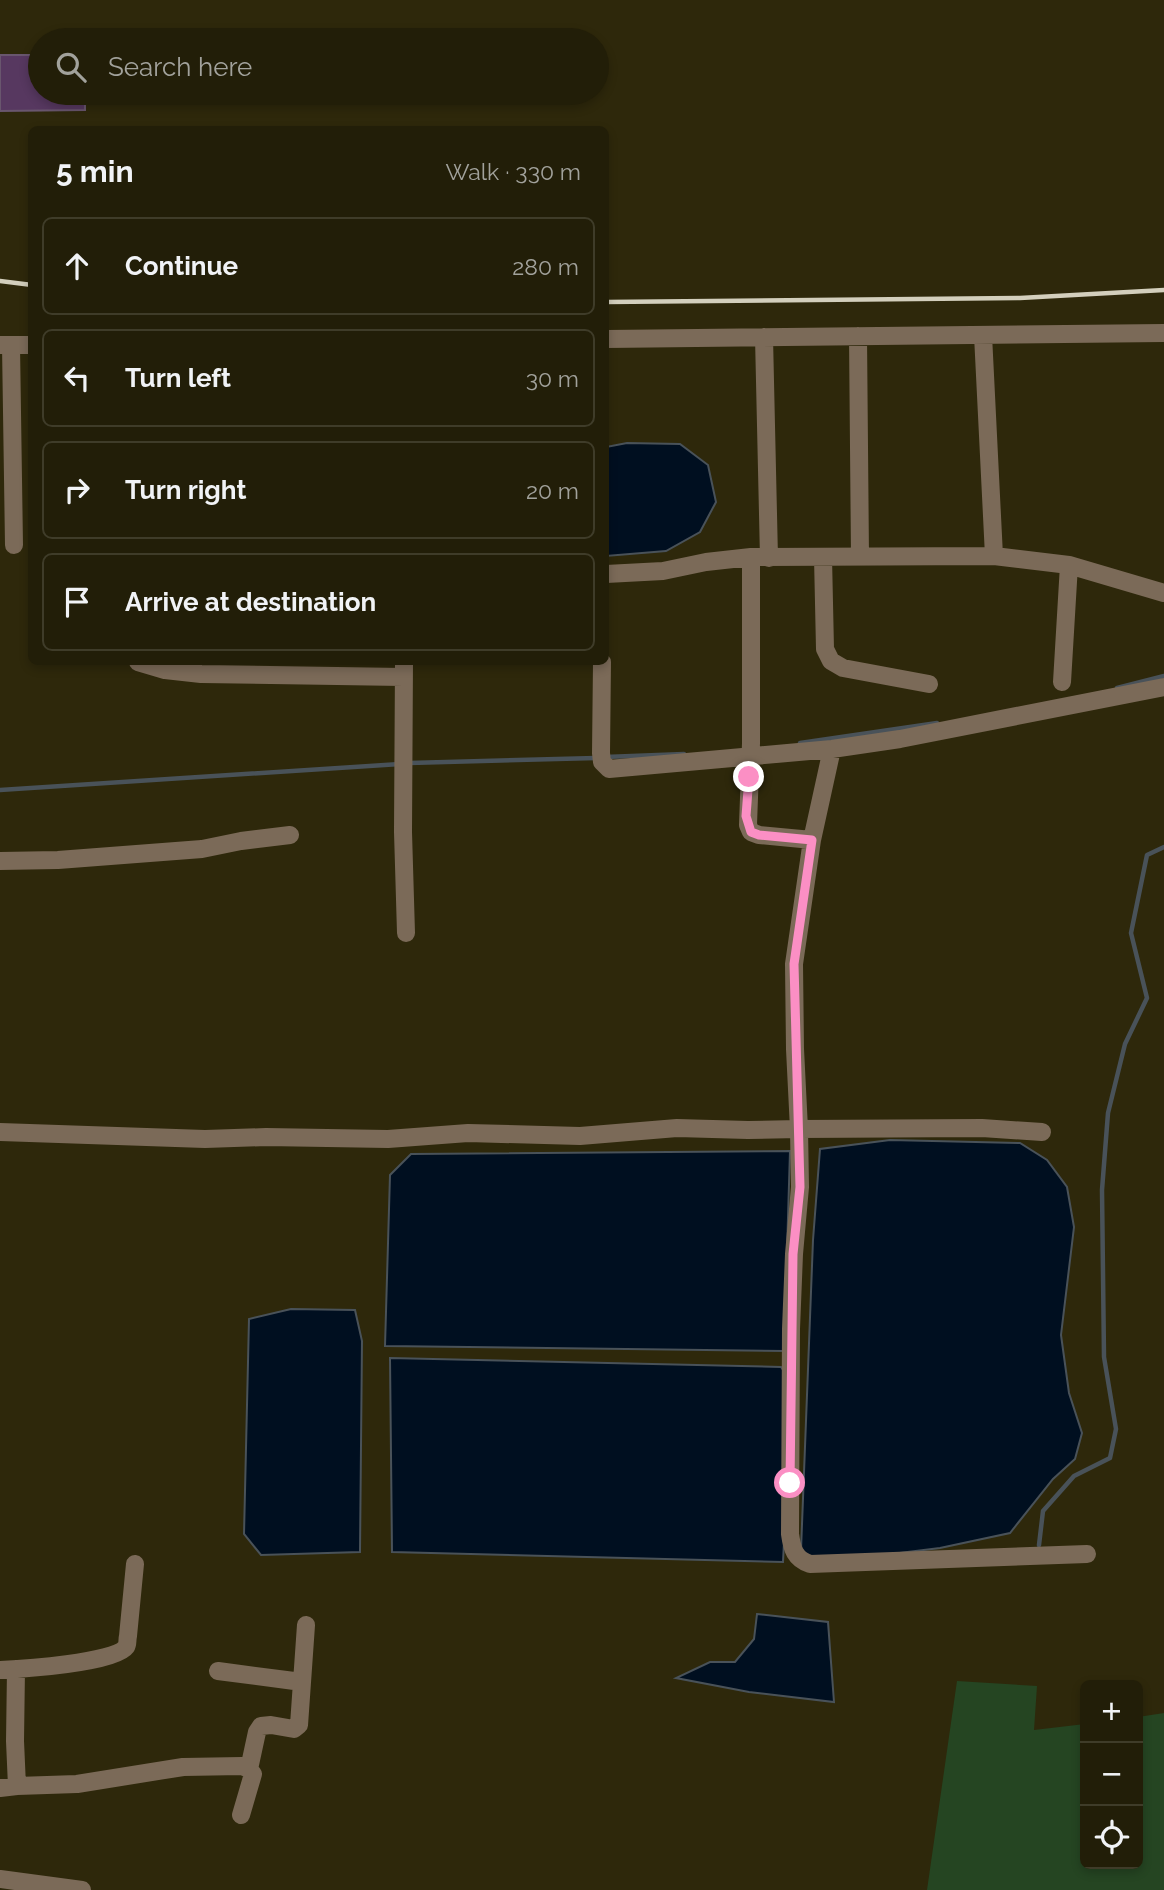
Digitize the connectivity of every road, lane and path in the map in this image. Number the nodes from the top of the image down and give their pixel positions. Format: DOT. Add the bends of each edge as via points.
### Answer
graph roads {
  1 [pos="1164,333"];
  2 [pos="983,335"];
  3 [pos="858,336"];
  4 [pos="764,337"];
  5 [pos="609,339"];
  6 [pos="6,345"];
  7 [pos="28,345"];
  8 [pos="15,545"];
  9 [pos="994,556"];
  10 [pos="760,557"];
  11 [pos="823,557"];
  12 [pos="860,558"];
  13 [pos="1069,565"];
  14 [pos="609,574"];
  15 [pos="1164,593"];
  16 [pos="148,665"];
  17 [pos="602,665"];
  18 [pos="403,669"];
  19 [pos="1062,682"];
  20 [pos="929,684"];
  21 [pos="1164,687"];
  22 [pos="832,750"];
  23 [pos="751,752"];
  24 [pos="290,835"];
  25 [pos="812,840"];
  26 [pos="0,861"];
  27 [pos="406,933"];
  28 [pos="799,1129"];
  29 [pos="0,1132"];
  30 [pos="1042,1132"];
  31 [pos="1087,1554"];
  32 [pos="135,1563"];
  33 [pos="306,1625"];
  34 [pos="8,1670"];
  35 [pos="218,1671"];
  36 [pos="302,1682"];
  37 [pos="249,1769"];
  38 [pos="9,1787"];
  39 [pos="241,1815"];
  40 [pos="0,1879"];
  41 [pos="82,1890"];
  1 -- 2 [label="street"];
  2 -- 3 [label="street"];
  2 -- 9 [label="street"];
  3 -- 4 [label="street"];
  3 -- 12 [label="street"];
  4 -- 5 [label="street"];
  4 -- 10 [label="street"];
  6 -- 7 [label="street"];
  6 -- 8 [label="street"];
  9 -- 12 [label="street"];
  9 -- 13 [label="street"];
  10 -- 11 [label="street"];
  10 -- 14 [label="street"];
  10 -- 23 [label="street"];
  11 -- 12 [label="street"];
  11 -- 20 [label="street" via="825,649 831,661 842,668"];
  13 -- 15 [label="street"];
  13 -- 19 [label="street"];
  16 -- 18 [label="street" via="201,674"];
  17 -- 23 [label="street" via="601,758 606,768"];
  18 -- 27 [label="street"];
  21 -- 22 [label="street"];
  22 -- 23 [label="street"];
  22 -- 25 [label="street"];
  23 -- 25 [label="street" via="746,816 751,832"];
  24 -- 26 [label="street" via="202,849"];
  25 -- 28 [label="street" via="794,964"];
  28 -- 29 [label="street" via="677,1128 580,1136 468,1133 388,1139"];
  28 -- 30 [label="street"];
  28 -- 31 [label="street" via="791,1329 790,1534 794,1554 810,1564"];
  32 -- 34 [label="street" via="126,1647 100,1660"];
  33 -- 36 [label="street"];
  34 -- 38 [label="street" via="15,1741"];
  35 -- 36 [label="street"];
  36 -- 37 [label="street" via="299,1725 294,1729 261,1726"];
  37 -- 38 [label="street" via="183,1767 77,1784"];
  37 -- 39 [label="street" via="253,1774"];
  40 -- 41 [label="street"];
}
